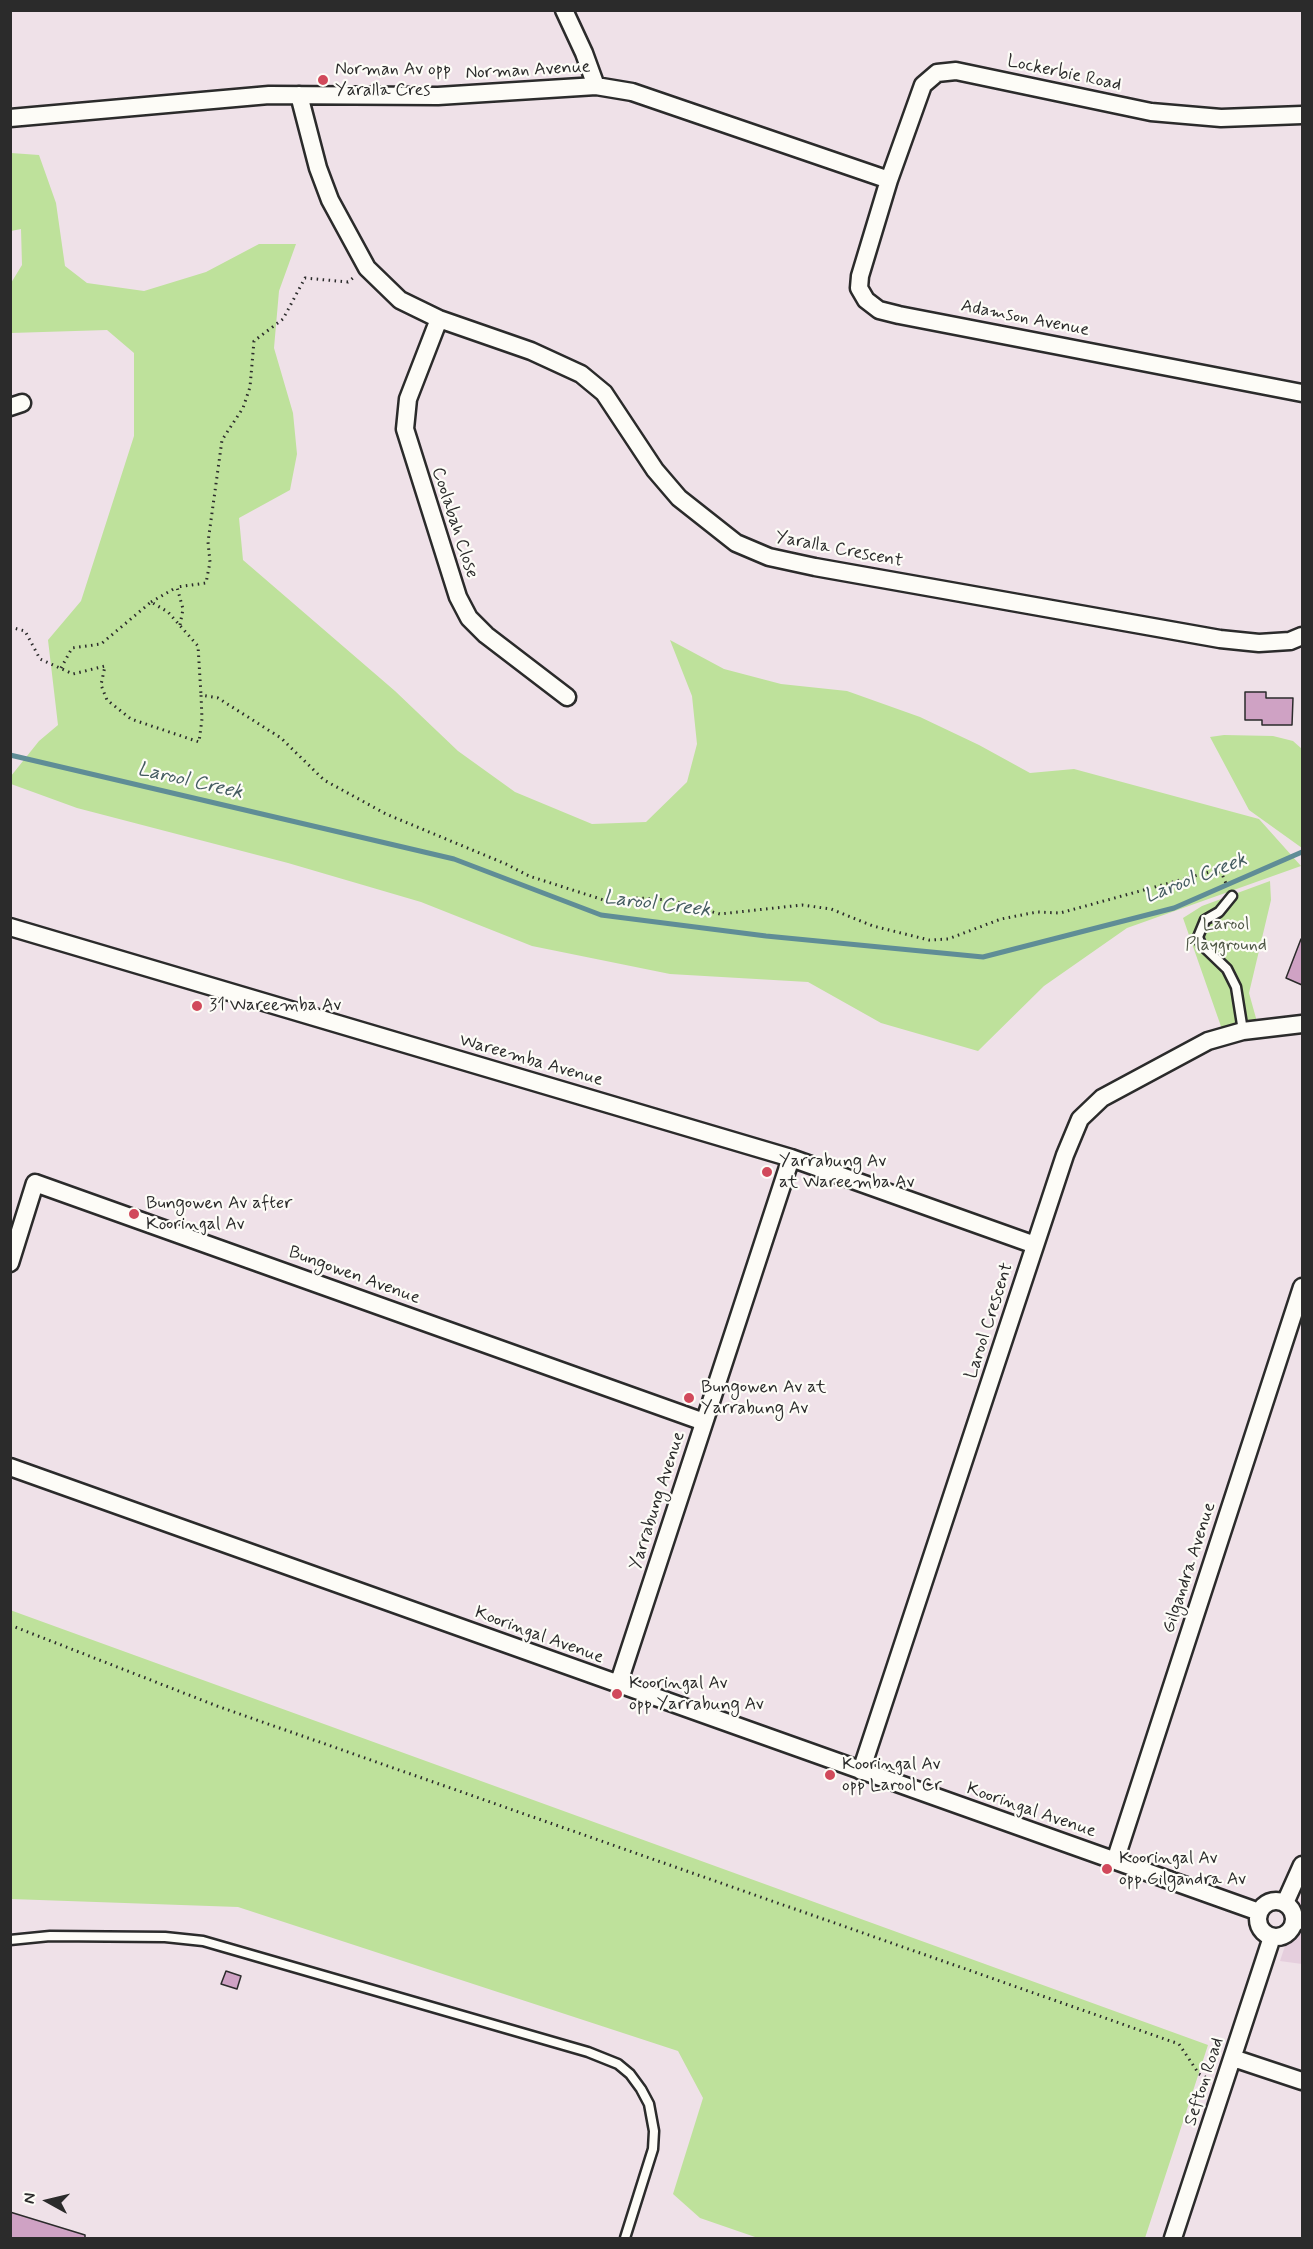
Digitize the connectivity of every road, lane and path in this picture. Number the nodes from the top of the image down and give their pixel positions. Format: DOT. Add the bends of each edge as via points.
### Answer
graph roads {
  1 [pos="564,10"];
  2 [pos="596,86"];
  3 [pos="299,95"];
  4 [pos="1302,116"];
  5 [pos="10,118"];
  6 [pos="889,180"];
  7 [pos="367,268"];
  8 [pos="439,319"];
  9 [pos="1302,393"];
  10 [pos="177,587"];
  11 [pos="151,602"];
  12 [pos="180,626"];
  13 [pos="10,627"];
  14 [pos="1302,636"];
  15 [pos="61,668"];
  16 [pos="201,695"];
  17 [pos="567,697"];
  18 [pos="1222,874"];
  19 [pos="1232,896"];
  20 [pos="10,927"];
  21 [pos="1302,1024"];
  22 [pos="1243,1031"];
  23 [pos="791,1158"];
  24 [pos="1035,1245"];
  25 [pos="10,1263"];
  26 [pos="1302,1287"];
  27 [pos="704,1422"];
  28 [pos="10,1467"];
  29 [pos="10,1625"];
  30 [pos="618,1685"];
  31 [pos="861,1771"];
  32 [pos="1115,1861"];
  33 [pos="1302,1865"];
  34 [pos="1285,1903"];
  35 [pos="1259,1912"];
  36 [pos="1298,1924"];
  37 [pos="1272,1937"];
  38 [pos="10,1940"];
  39 [pos="1233,2058"];
  40 [pos="1302,2081"];
  41 [pos="1224,2087"];
  42 [pos="625,2238"];
  43 [pos="1173,2238"];
  1 -- 2 [label="street"];
  2 -- 3 [label="street, Norman Avenue" via="438,96"];
  2 -- 6 [label="street, Norman Avenue" via="632,92"];
  3 -- 5 [label="street, Norman Avenue"];
  3 -- 7 [label="street, Yaralla Crescent" via="330,200"];
  4 -- 6 [label="street, Lockerbie Road" via="1221,118 1151,112 956,71 937,73 923,85"];
  6 -- 9 [label="street, Adamson Avenue" via="860,276 866,300 879,310"];
  7 -- 8 [label="street, Yaralla Crescent" via="400,300"];
  7 -- 10 [label="path" via="348,282 305,278 283,319 254,341 250,387 243,408 222,440 206,583"];
  8 -- 14 [label="street, Yaralla Crescent" via="531,351 581,374 604,393 655,470 679,498 736,543 769,557 1220,639 1259,643 1290,641"];
  8 -- 17 [label="street, Coolabah Close" via="408,399 405,429 458,597 469,618 486,635"];
  10 -- 11 [label="path"];
  10 -- 12 [label="path" via="183,609"];
  11 -- 12 [label="path" via="168,612"];
  11 -- 15 [label="path" via="101,644 72,648"];
  12 -- 16 [label="path" via="198,646"];
  13 -- 15 [label="path" via="25,631 40,659"];
  15 -- 16 [label="path" via="73,674 105,666 101,685 107,700 131,719 199,742"];
  16 -- 18 [label="path" via="218,699 281,738 324,780 386,814 529,876 609,902 638,898 670,900 720,914 802,905 831,909 873,926 929,940 948,939 1001,919 1037,912 1060,913 1213,871"];
  19 -- 22 [label="lane" via="1205,921 1198,937 1227,969 1236,987"];
  20 -- 23 [label="street, Wareemba Avenue"];
  21 -- 22 [label="street, Larool Crescent"];
  22 -- 24 [label="street, Larool Crescent" via="1208,1041 1172,1058 1102,1098 1080,1119"];
  23 -- 24 [label="street, Wareemba Avenue"];
  23 -- 27 [label="street, Yarrabung Avenue"];
  24 -- 31 [label="street, Larool Crescent"];
  25 -- 27 [label="street, Bungowen Avenue" via="35,1183"];
  26 -- 32 [label="street, Gilgandra Avenue"];
  27 -- 30 [label="street, Yarrabung Avenue"];
  28 -- 30 [label="street, Kooringal Avenue"];
  29 -- 41 [label="path" via="217,1706 1179,2044 1199,2074"];
  30 -- 31 [label="street, Kooringal Avenue"];
  31 -- 32 [label="street, Kooringal Avenue"];
  32 -- 35 [label="street, Kooringal Avenue"];
  33 -- 34 [label="street"];
  34 -- 35 [label="street" via="1269,1902"];
  34 -- 36 [label="street"];
  35 -- 37 [label="street" via="1260,1928"];
  36 -- 37 [label="street" via="1287,1935"];
  37 -- 39 [label="street, Sefton Road"];
  38 -- 42 [label="lane" via="50,1936 203,1941 618,2064 641,2089 649,2104 654,2131 653,2149"];
  39 -- 40 [label="street"];
  39 -- 41 [label="street, Sefton Road"];
  41 -- 43 [label="street, Sefton Road"];
}
